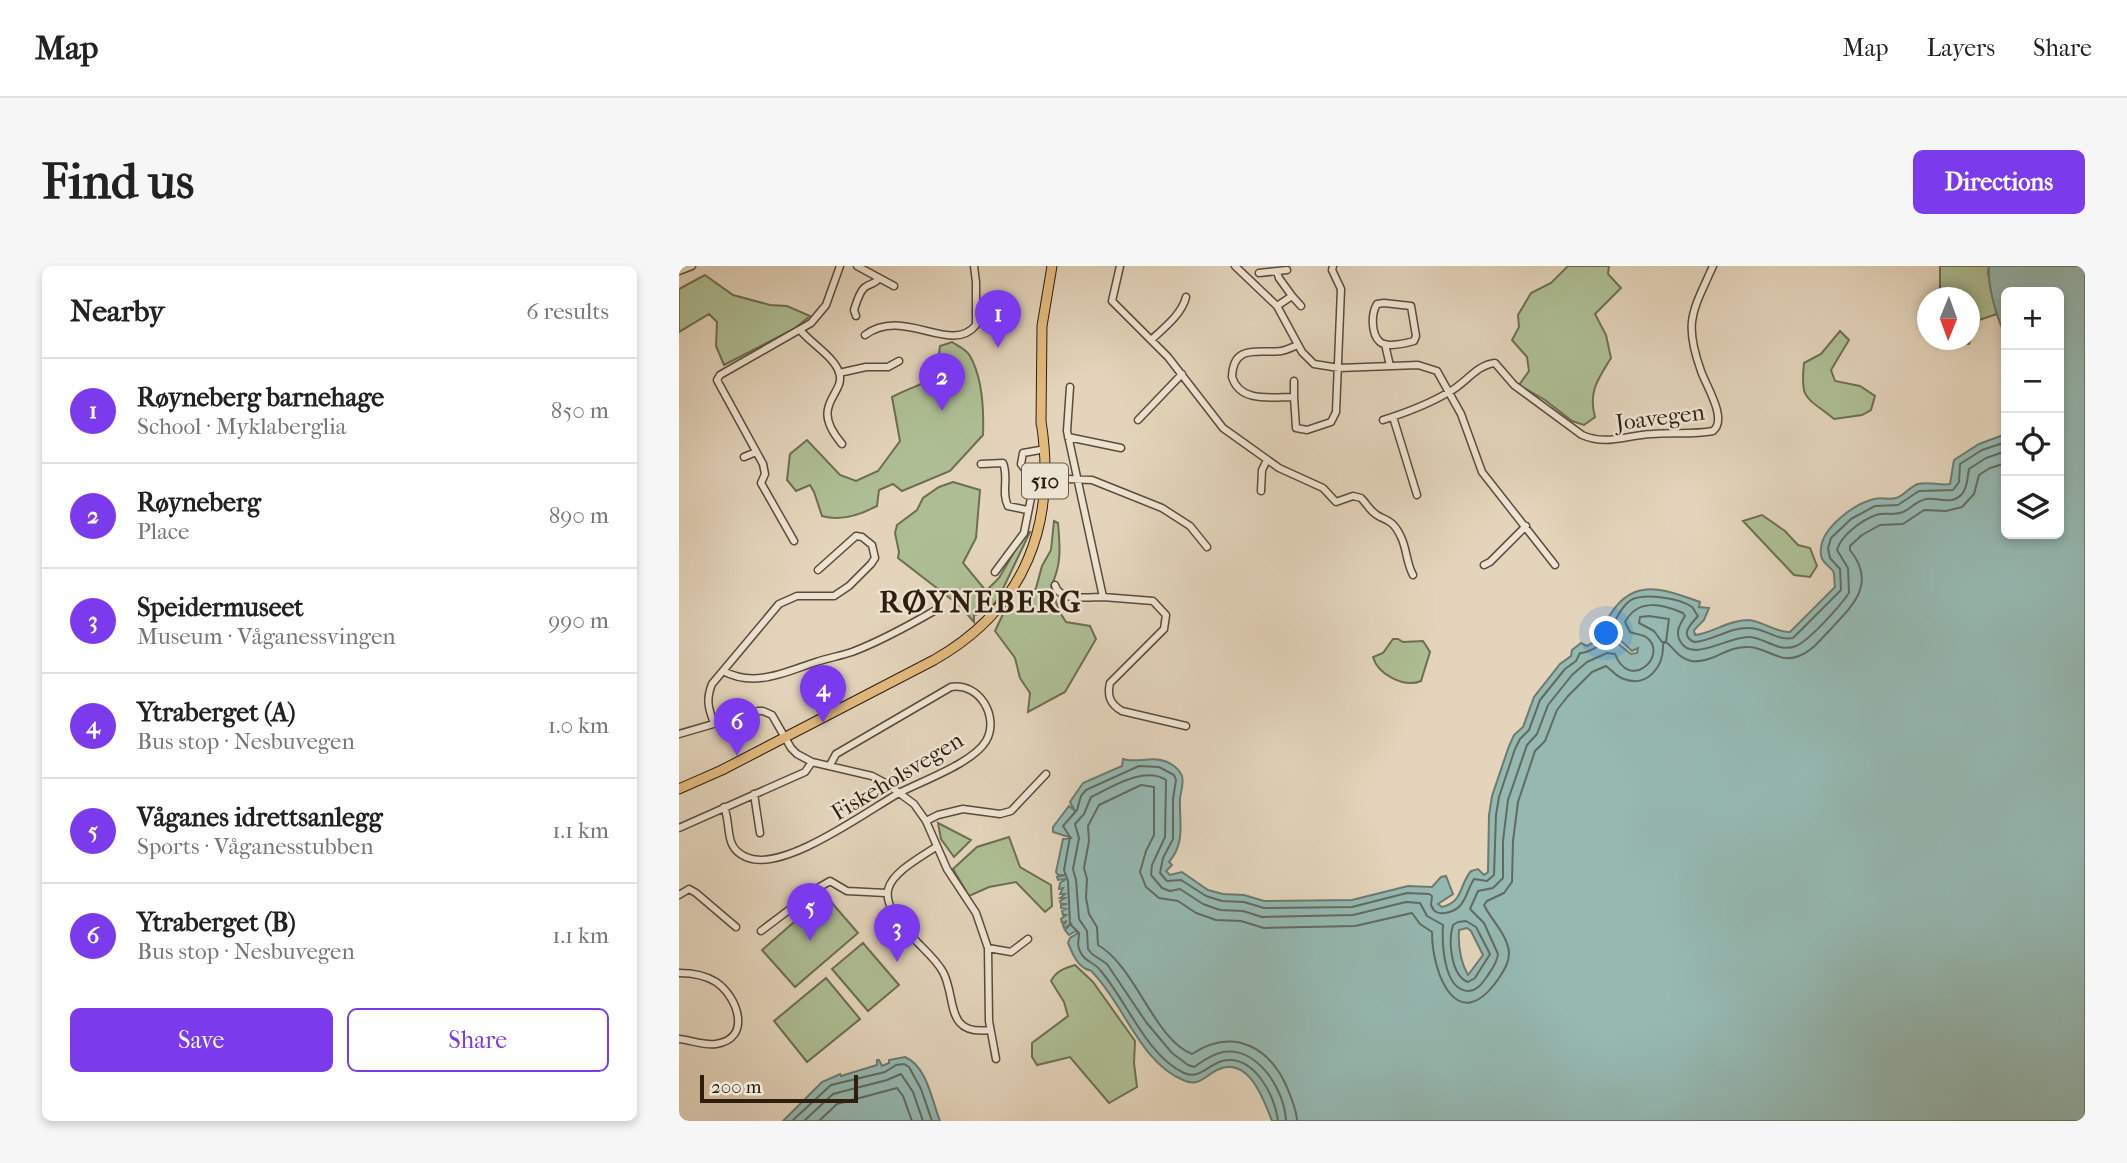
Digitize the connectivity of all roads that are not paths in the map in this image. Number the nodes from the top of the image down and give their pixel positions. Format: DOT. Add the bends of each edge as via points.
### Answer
graph roads {
  1 [pos="692,266"];
  2 [pos="840,266"];
  3 [pos="857,266"];
  4 [pos="974,266"];
  5 [pos="1050,266"];
  6 [pos="1120,266"];
  7 [pos="1235,266"];
  8 [pos="1333,266"];
  9 [pos="1713,266"];
  10 [pos="1287,270"];
  11 [pos="679,271"];
  12 [pos="1277,272"];
  13 [pos="1259,273"];
  14 [pos="880,278"];
  15 [pos="894,286"];
  16 [pos="1291,296"];
  17 [pos="1187,297"];
  18 [pos="1277,306"];
  19 [pos="1300,306"];
  20 [pos="856,316"];
  21 [pos="801,331"];
  22 [pos="865,335"];
  23 [pos="1151,340"];
  24 [pos="1385,344"];
  25 [pos="1298,345"];
  26 [pos="899,361"];
  27 [pos="1390,366"];
  28 [pos="1339,368"];
  29 [pos="839,373"];
  30 [pos="1182,374"];
  31 [pos="1294,381"];
  32 [pos="1070,387"];
  33 [pos="1449,392"];
  34 [pos="1294,397"];
  35 [pos="1393,417"];
  36 [pos="1138,420"];
  37 [pos="1041,421"];
  38 [pos="1383,421"];
  39 [pos="1068,437"];
  40 [pos="842,444"];
  41 [pos="1121,448"];
  42 [pos="1040,450"];
  43 [pos="756,452"];
  44 [pos="744,457"];
  45 [pos="1267,460"];
  46 [pos="981,464"];
  47 [pos="1043,477"];
  48 [pos="1079,478"];
  49 [pos="1261,491"];
  50 [pos="1417,495"];
  51 [pos="1027,510"];
  52 [pos="1526,526"];
  53 [pos="794,541"];
  54 [pos="1207,547"];
  55 [pos="1484,565"];
  56 [pos="1555,565"];
  57 [pos="818,570"];
  58 [pos="995,572"];
  59 [pos="1413,575"];
  60 [pos="1055,585"];
  61 [pos="1103,597"];
  62 [pos="935,611"];
  63 [pos="723,671"];
  64 [pos="714,723"];
  65 [pos="1186,726"];
  66 [pos="679,734"];
  67 [pos="785,738"];
  68 [pos="812,762"];
  69 [pos="830,765"];
  70 [pos="1045,774"];
  71 [pos="679,789"];
  72 [pos="900,793"];
  73 [pos="754,794"];
  74 [pos="724,807"];
  75 [pos="926,821"];
  76 [pos="679,828"];
  77 [pos="760,833"];
  78 [pos="936,847"];
  79 [pos="886,893"];
  80 [pos="679,895"];
  81 [pos="736,927"];
  82 [pos="761,931"];
  83 [pos="1028,939"];
  84 [pos="988,948"];
  85 [pos="679,973"];
  86 [pos="990,1030"];
  87 [pos="679,1039"];
  88 [pos="996,1059"];
  1 -- 11 [label="street"];
  2 -- 21 [label="street" via="821,313"];
  3 -- 14 [label="street"];
  4 -- 22 [label="street" via="976,325 965,334 949,337 907,325 879,327"];
  5 -- 37 [label="main road, 510" via="1041,340"];
  6 -- 23 [label="street" via="1112,301"];
  7 -- 18 [label="street"];
  8 -- 28 [label="street" via="1341,289"];
  9 -- 33 [label="street, Joavegen" via="1691,315 1690,329 1719,422 1713,431 1593,440 1514,385 1495,363 1474,372"];
  10 -- 12 [label="street"];
  12 -- 13 [label="street"];
  12 -- 16 [label="street"];
  14 -- 15 [label="street"];
  14 -- 20 [label="street" via="862,291"];
  16 -- 18 [label="street"];
  16 -- 19 [label="street"];
  17 -- 23 [label="street"];
  18 -- 25 [label="street"];
  21 -- 29 [label="street"];
  21 -- 43 [label="street" via="720,375 717,384"];
  23 -- 30 [label="street"];
  24 -- 24 [label="street" via="1373,325 1377,304 1411,306 1414,341"];
  24 -- 27 [label="street"];
  25 -- 28 [label="street" via="1314,364"];
  25 -- 34 [label="street" via="1244,353 1232,373 1236,386 1248,396"];
  26 -- 29 [label="street" via="888,367"];
  27 -- 28 [label="street"];
  27 -- 33 [label="street" via="1418,365 1437,371"];
  28 -- 34 [label="street" via="1331,422 1298,430"];
  29 -- 40 [label="street" via="827,412"];
  30 -- 36 [label="street"];
  30 -- 45 [label="street" via="1223,428"];
  31 -- 34 [label="street"];
  32 -- 39 [label="street"];
  33 -- 35 [label="street, Joavegen"];
  33 -- 52 [label="street" via="1482,472"];
  35 -- 38 [label="street, Joavegen"];
  35 -- 50 [label="street"];
  37 -- 42 [label="main road, 510"];
  37 -- 47 [label="main road, 510"];
  39 -- 41 [label="street"];
  39 -- 48 [label="street"];
  42 -- 47 [label="main road, 510"];
  42 -- 51 [label="street" via="1021,457 1033,488"];
  43 -- 44 [label="street"];
  43 -- 53 [label="street" via="765,469 761,483"];
  45 -- 49 [label="street"];
  45 -- 59 [label="street" via="1323,488 1336,502 1361,498 1374,514 1389,520 1403,542"];
  46 -- 51 [label="street" via="1003,463 1008,506"];
  47 -- 48 [label="street"];
  47 -- 67 [label="main road, 510" via="1034,540 1011,591 988,619 934,660"];
  48 -- 54 [label="street" via="1162,508 1190,526"];
  48 -- 61 [label="street"];
  51 -- 58 [label="street" via="1024,533"];
  52 -- 55 [label="street"];
  52 -- 56 [label="street"];
  57 -- 63 [label="street" via="856,536 872,545 875,558 849,586 834,596 797,597 779,604"];
  60 -- 61 [label="street" via="1063,596"];
  61 -- 65 [label="street" via="1153,601 1166,615 1164,629 1110,683 1111,703"];
  62 -- 63 [label="street" via="853,651 779,676 736,676"];
  63 -- 64 [label="street" via="708,695"];
  64 -- 66 [label="street"];
  64 -- 67 [label="street" via="763,711 772,715"];
  67 -- 68 [label="street" via="797,754"];
  67 -- 71 [label="main road, 510"];
  68 -- 69 [label="street"];
  68 -- 73 [label="street" via="805,772"];
  69 -- 72 [label="street" via="872,776"];
  69 -- 72 [label="street, Fiskeholsvegen" via="836,754 951,687 975,692 989,713 985,743 964,760"];
  70 -- 75 [label="street" via="1011,811 963,809"];
  72 -- 74 [label="street, Fiskeholsvegen" via="833,834 766,860 748,858 736,850 728,835"];
  72 -- 75 [label="street"];
  73 -- 74 [label="street"];
  73 -- 77 [label="street"];
  74 -- 76 [label="street"];
  75 -- 78 [label="street"];
  78 -- 79 [label="street" via="892,878"];
  78 -- 84 [label="street" via="976,913"];
  79 -- 82 [label="street" via="847,891 831,881"];
  79 -- 86 [label="street" via="901,925 942,969 950,1006 960,1023 978,1032"];
  80 -- 81 [label="street" via="689,889"];
  83 -- 84 [label="street" via="1011,952"];
  84 -- 86 [label="street"];
  85 -- 87 [label="street" via="714,981 729,993 738,1014 734,1033 725,1041 715,1045"];
  86 -- 88 [label="street"];
}
